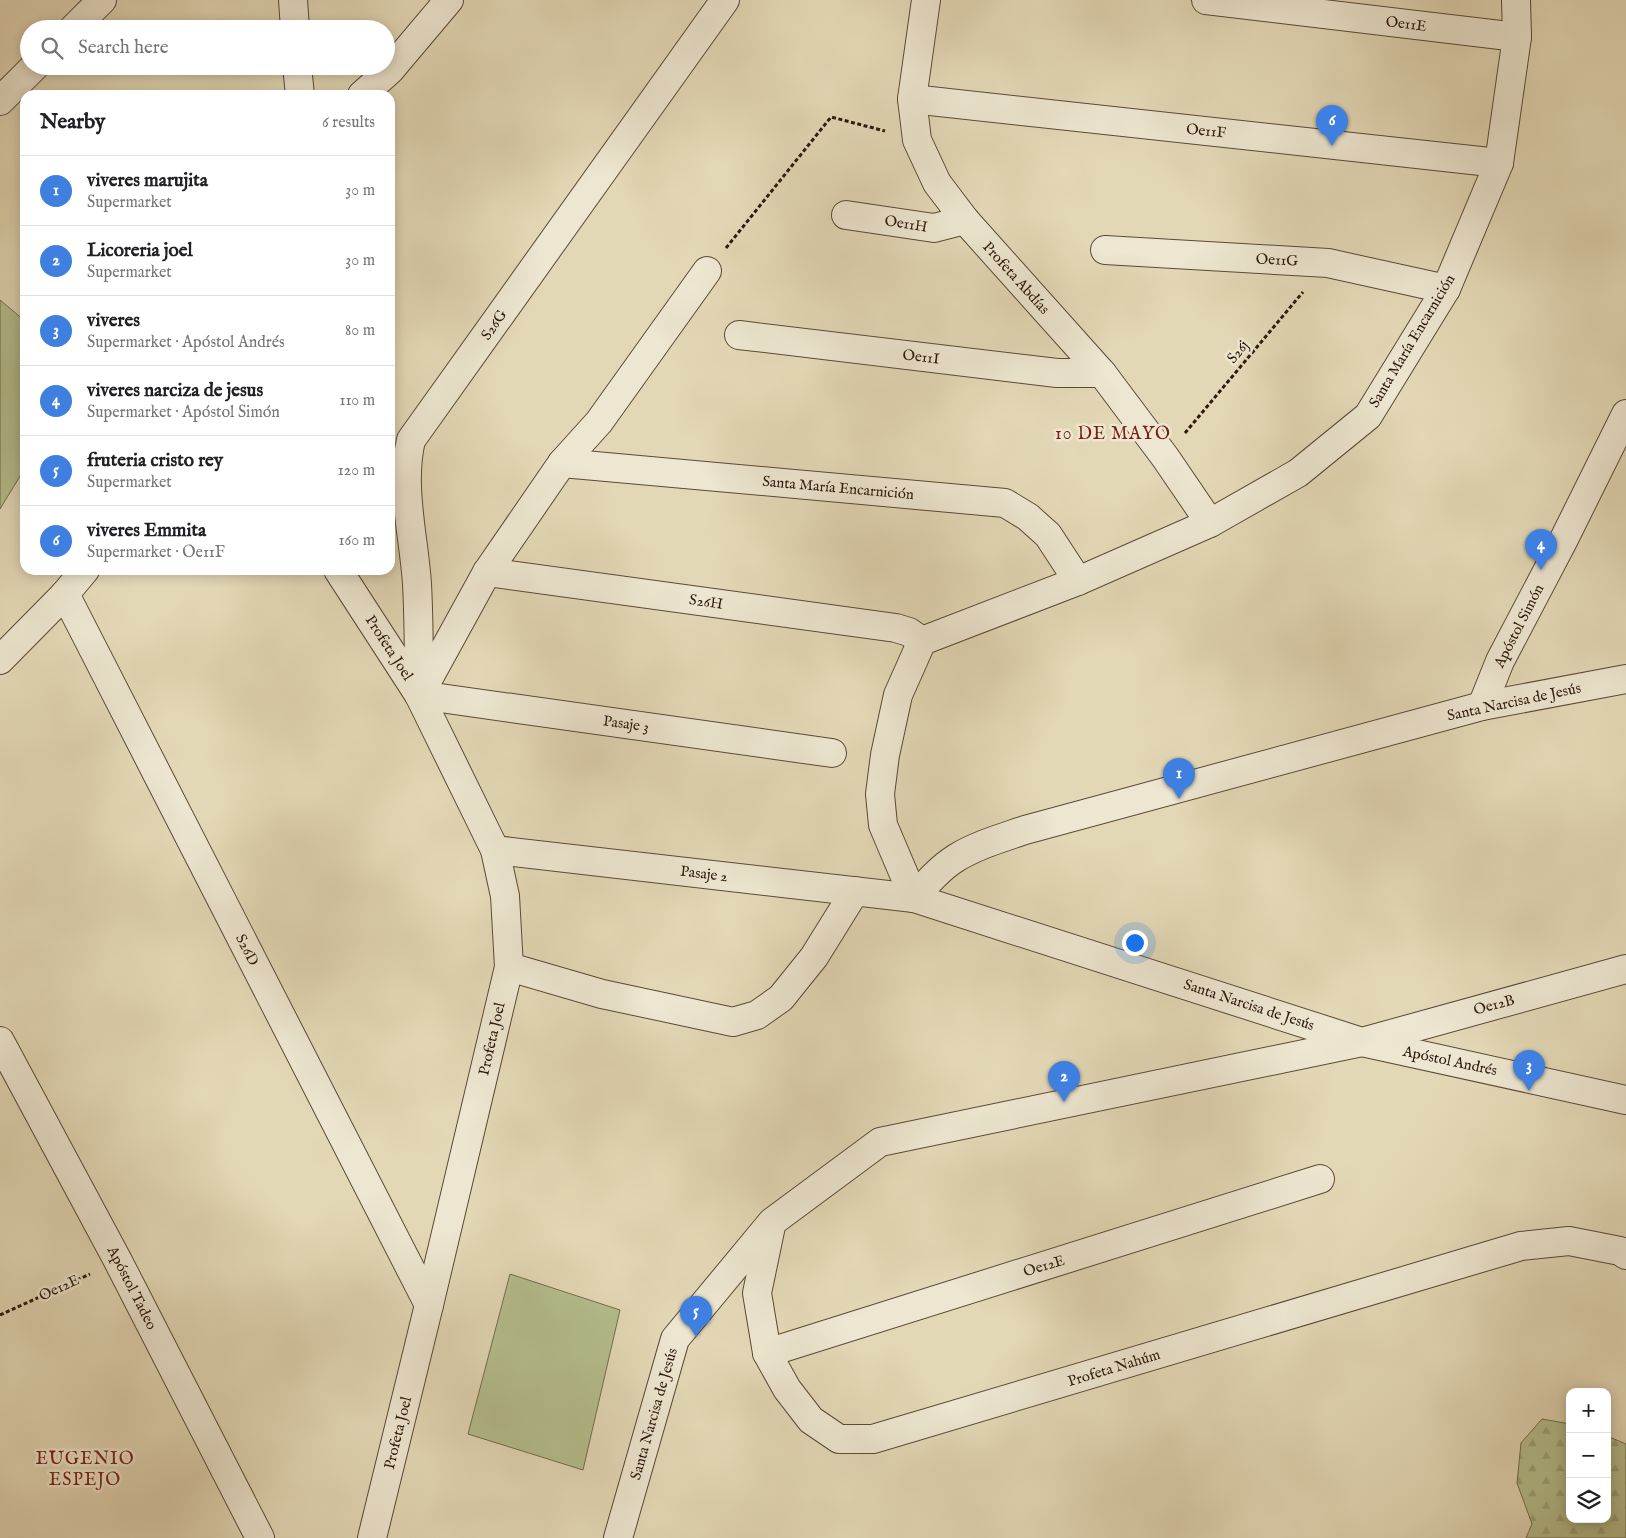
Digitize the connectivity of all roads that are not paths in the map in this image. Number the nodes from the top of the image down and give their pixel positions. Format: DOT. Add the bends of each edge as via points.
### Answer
graph roads {
  1 [pos="102,0"];
  2 [pos="293,0"];
  3 [pos="448,0"];
  4 [pos="725,0"];
  5 [pos="926,0"];
  6 [pos="1206,0"];
  7 [pos="1516,0"];
  8 [pos="82,20"];
  9 [pos="294,20"];
  10 [pos="1517,37"];
  11 [pos="395,64"];
  12 [pos="26,75"];
  13 [pos="298,75"];
  14 [pos="384,75"];
  15 [pos="299,90"];
  16 [pos="368,90"];
  17 [pos="912,99"];
  18 [pos="0,101"];
  19 [pos="1499,163"];
  20 [pos="846,214"];
  21 [pos="965,220"];
  22 [pos="1105,250"];
  23 [pos="707,272"];
  24 [pos="1446,289"];
  25 [pos="739,335"];
  26 [pos="1102,373"];
  27 [pos="1626,414"];
  28 [pos="562,463"];
  29 [pos="1210,523"];
  30 [pos="487,572"];
  31 [pos="81,575"];
  32 [pos="341,575"];
  33 [pos="1078,581"];
  34 [pos="65,594"];
  35 [pos="922,641"];
  36 [pos="0,660"];
  37 [pos="1626,679"];
  38 [pos="420,695"];
  39 [pos="1482,706"];
  40 [pos="832,753"];
  41 [pos="494,850"];
  42 [pos="855,891"];
  43 [pos="914,898"];
  44 [pos="509,967"];
  45 [pos="1626,969"];
  46 [pos="0,1041"];
  47 [pos="1362,1042"];
  48 [pos="1626,1100"];
  49 [pos="1320,1179"];
  50 [pos="772,1222"];
  51 [pos="1626,1255"];
  52 [pos="429,1306"];
  53 [pos="767,1353"];
  54 [pos="260,1538"];
  55 [pos="372,1538"];
  56 [pos="618,1538"];
  1 -- 8 [label="street"];
  2 -- 9 [label="street"];
  3 -- 11 [label="street"];
  4 -- 38 [label="street, S26G" via="411,440 406,478 417,584"];
  5 -- 17 [label="street, Profeta Abdías"];
  6 -- 10 [label="street, Oe11E"];
  7 -- 10 [label="street, Santa María Encarnición"];
  10 -- 19 [label="street, Santa María Encarnición"];
  12 -- 18 [label="street"];
  13 -- 15 [label="street"];
  14 -- 16 [label="street"];
  17 -- 19 [label="street, Oe11F"];
  17 -- 21 [label="street, Profeta Abdías" via="917,140 937,183"];
  19 -- 24 [label="street, Santa María Encarnición"];
  20 -- 21 [label="street, Oe11H" via="934,228"];
  21 -- 26 [label="street, Profeta Abdías"];
  22 -- 24 [label="street, Oe11G" via="1328,263"];
  23 -- 28 [label="street" via="599,422"];
  24 -- 29 [label="street, Santa María Encarnición" via="1368,416 1298,473"];
  25 -- 26 [label="street, Oe11I" via="1057,373"];
  26 -- 29 [label="street, Profeta Abdías" via="1165,456"];
  27 -- 39 [label="street, Apóstol Simón" via="1500,661"];
  28 -- 30 [label="street"];
  28 -- 33 [label="street, Santa María Encarnición" via="1005,503 1048,535"];
  29 -- 33 [label="street, Santa María Encarnición"];
  30 -- 35 [label="street, S26H" via="896,628 910,632"];
  30 -- 38 [label="street"];
  31 -- 34 [label="street"];
  32 -- 38 [label="street, Profeta Joel"];
  33 -- 35 [label="street, Santa María Encarnición"];
  34 -- 36 [label="street"];
  34 -- 52 [label="street, S26D"];
  35 -- 43 [label="street" via="898,695 884,755 880,794 883,825"];
  37 -- 39 [label="street, Santa Narcisa de Jesús"];
  38 -- 40 [label="street, Pasaje 3"];
  38 -- 41 [label="street, Profeta Joel"];
  39 -- 43 [label="street, Santa Narcisa de Jesús" via="988,842 956,858 931,878"];
  41 -- 42 [label="street, Pasaje 2"];
  41 -- 44 [label="street, Profeta Joel" via="505,896"];
  42 -- 43 [label="street, Pasaje 2"];
  42 -- 44 [label="street" via="814,957 781,998 757,1015 733,1022 602,994"];
  43 -- 47 [label="street, Santa Narcisa de Jesús"];
  44 -- 52 [label="street, Profeta Joel"];
  45 -- 47 [label="street, Oe12B"];
  46 -- 54 [label="street, Apóstol Tadeo" via="118,1261"];
  47 -- 48 [label="street, Apóstol Andrés"];
  47 -- 50 [label="street, Santa Narcisa de Jesús" via="880,1142"];
  49 -- 53 [label="street, Oe12E"];
  50 -- 53 [label="street, Profeta Nahúm" via="757,1293"];
  50 -- 56 [label="street, Santa Narcisa de Jesús" via="675,1339"];
  51 -- 53 [label="street, Profeta Nahúm" via="1569,1241 1521,1246 873,1440 839,1439 811,1420"];
  52 -- 55 [label="street, Profeta Joel"];
}
